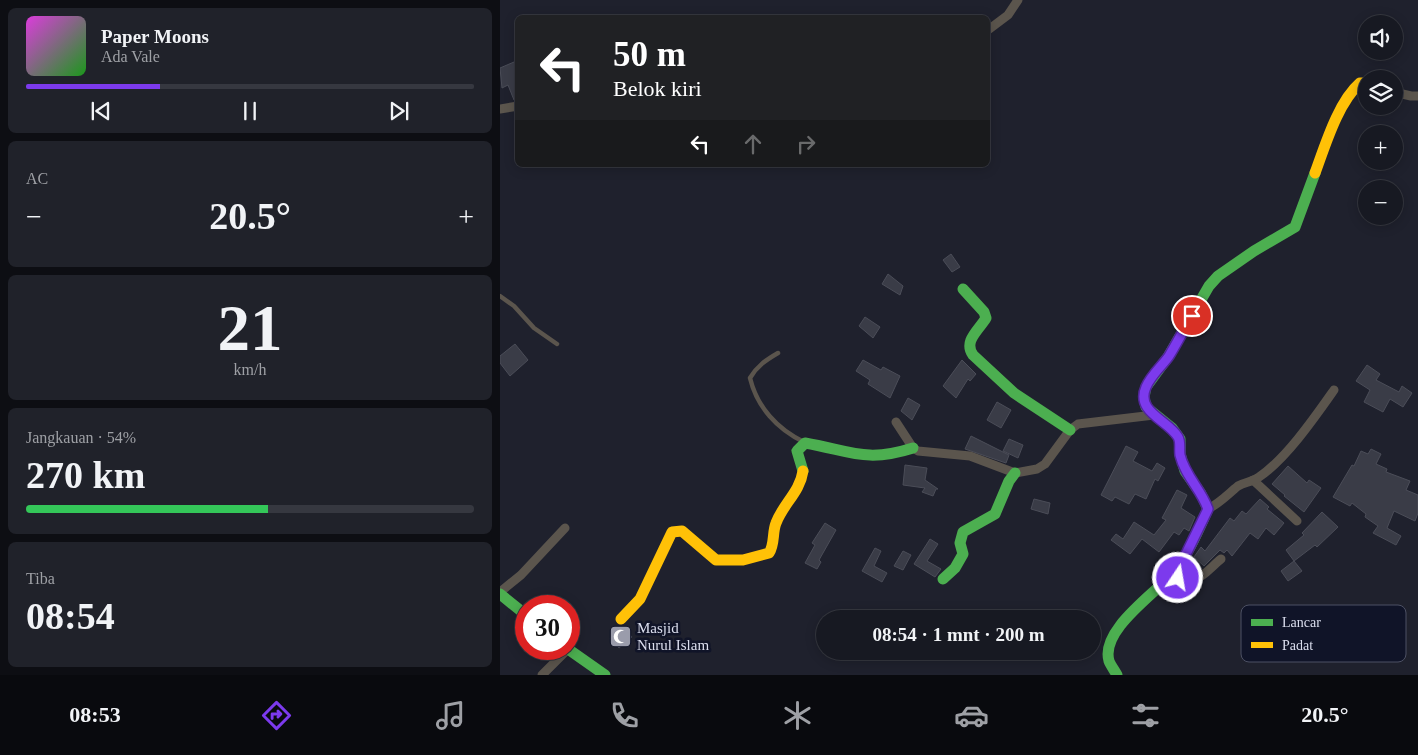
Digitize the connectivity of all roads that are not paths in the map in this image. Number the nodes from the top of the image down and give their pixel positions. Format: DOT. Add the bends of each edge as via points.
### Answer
graph roads {
  1 [pos="1018,0"];
  2 [pos="990,28"];
  3 [pos="1358,85"];
  4 [pos="1403,94"];
  5 [pos="1418,96"];
  6 [pos="515,106"];
  7 [pos="500,109"];
  8 [pos="963,289"];
  9 [pos="500,296"];
  10 [pos="557,344"];
  11 [pos="778,354"];
  12 [pos="1334,390"];
  13 [pos="1154,415"];
  14 [pos="896,422"];
  15 [pos="1070,430"];
  16 [pos="805,443"];
  17 [pos="913,448"];
  18 [pos="1014,473"];
  19 [pos="1254,480"];
  20 [pos="1208,509"];
  21 [pos="1297,521"];
  22 [pos="565,528"];
  23 [pos="1221,559"];
  24 [pos="1172,575"];
  25 [pos="943,579"];
  26 [pos="500,593"];
  27 [pos="515,606"];
  28 [pos="621,619"];
  29 [pos="580,657"];
  30 [pos="557,660"];
  31 [pos="542,675"];
  32 [pos="605,675"];
  33 [pos="1117,675"];
  1 -- 2 [label="street" via="1008,15"];
  3 -- 13 [label="street" via="1352,90 1324,146 1293,230 1218,276 1146,387 1146,407"];
  4 -- 5 [label="street"];
  6 -- 7 [label="street"];
  8 -- 15 [label="street" via="986,318 969,344 973,356 1020,400"];
  9 -- 10 [label="lane" via="534,328"];
  11 -- 16 [label="lane" via="762,362 754,371 750,378 753,392 784,432"];
  12 -- 19 [label="street" via="1305,430"];
  13 -- 15 [label="street" via="1087,421"];
  13 -- 20 [label="street" via="1172,428 1180,439 1185,471"];
  14 -- 17 [label="street"];
  15 -- 18 [label="street" via="1045,464 1037,469"];
  16 -- 17 [label="street" via="867,458"];
  16 -- 28 [label="street" via="797,451 803,468 801,480 777,520 772,548 768,553 745,560 718,561 682,531 672,532 640,599"];
  17 -- 18 [label="street" via="926,453 970,456"];
  18 -- 25 [label="street" via="995,514 963,532 960,543 963,554"];
  19 -- 20 [label="street" via="1242,484"];
  19 -- 21 [label="street"];
  20 -- 24 [label="street"];
  22 -- 26 [label="street"];
  23 -- 24 [label="street" via="1191,582"];
  24 -- 33 [label="street" via="1133,611 1112,640 1108,657"];
  26 -- 27 [label="street"];
  29 -- 32 [label="street"];
  30 -- 31 [label="street"];
}
